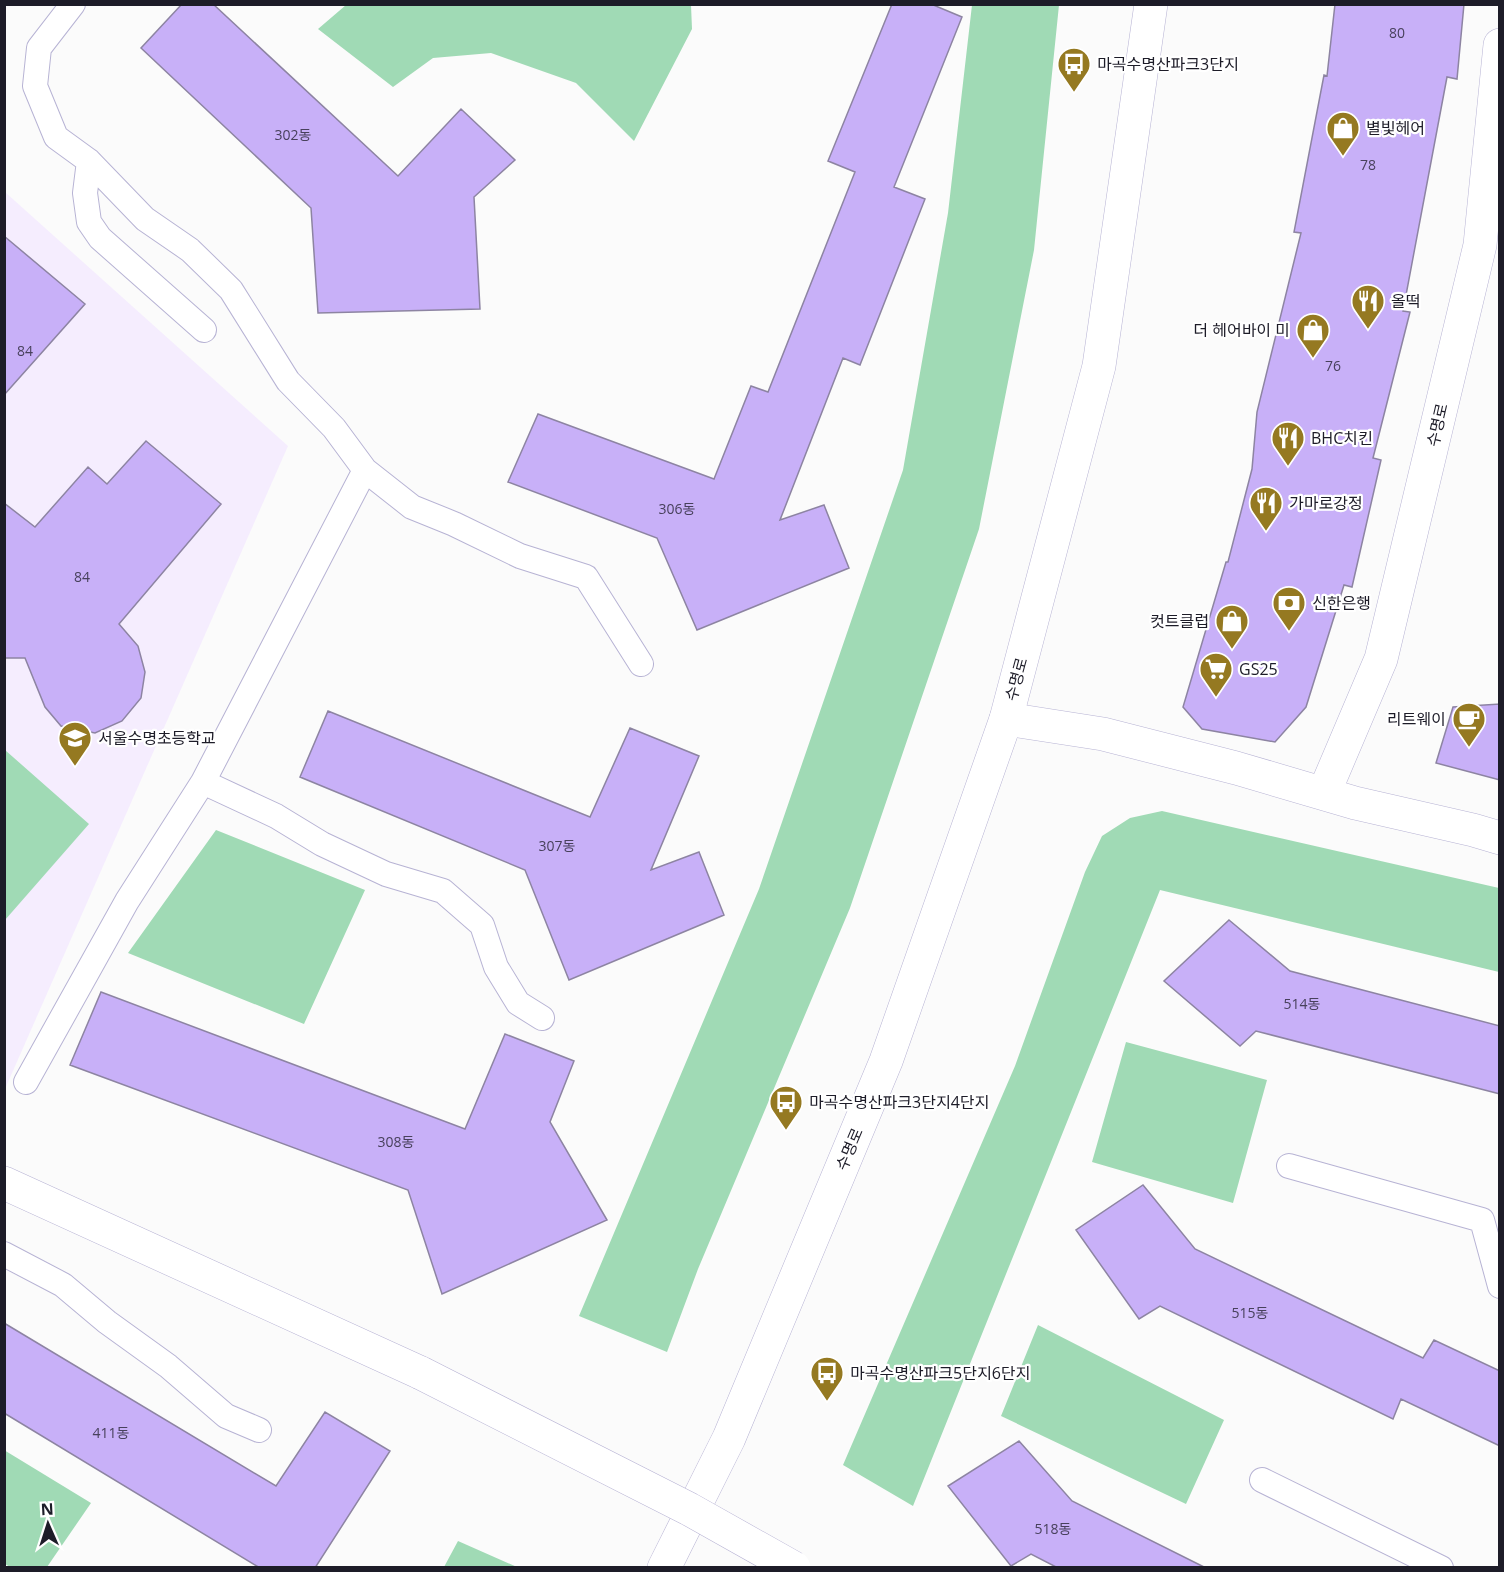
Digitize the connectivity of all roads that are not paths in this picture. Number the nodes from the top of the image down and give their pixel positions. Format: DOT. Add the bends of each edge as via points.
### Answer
graph roads {
  1 [pos="73,4"];
  2 [pos="1152,4"];
  3 [pos="1500,45"];
  4 [pos="89,161"];
  5 [pos="204,330"];
  6 [pos="365,470"];
  7 [pos="641,664"];
  8 [pos="1006,719"];
  9 [pos="202,782"];
  10 [pos="1324,794"];
  11 [pos="1500,838"];
  12 [pos="542,1018"];
  13 [pos="26,1082"];
  14 [pos="1289,1166"];
  15 [pos="4,1183"];
  16 [pos="4,1254"];
  17 [pos="1500,1286"];
  18 [pos="259,1430"];
  19 [pos="1262,1480"];
  20 [pos="664,1568"];
  21 [pos="794,1568"];
  22 [pos="1441,1568"];
  1 -- 4 [label="lane" via="39,48 35,86 56,137"];
  2 -- 8 [label="street, 수명로" via="1099,366"];
  3 -- 10 [label="street, 수명로" via="1480,245 1381,659"];
  4 -- 5 [label="lane" via="85,193 89,222 100,238"];
  4 -- 6 [label="lane" via="145,219 190,250 231,290 288,381 334,428"];
  6 -- 7 [label="lane" via="412,507 520,556 586,577"];
  6 -- 9 [label="lane"];
  8 -- 10 [label="street, 수명로" via="1103,734"];
  8 -- 20 [label="street, 수명로" via="886,1061 729,1438"];
  9 -- 12 [label="lane" via="386,874 443,891 482,925 496,967 518,1003"];
  9 -- 13 [label="lane" via="127,901"];
  10 -- 11 [label="street, 수명로"];
  14 -- 17 [label="lane" via="1482,1220"];
  15 -- 21 [label="street, bridge" via="421,1373 689,1509"];
  16 -- 18 [label="lane" via="63,1285 226,1416"];
  19 -- 22 [label="lane"];
}
